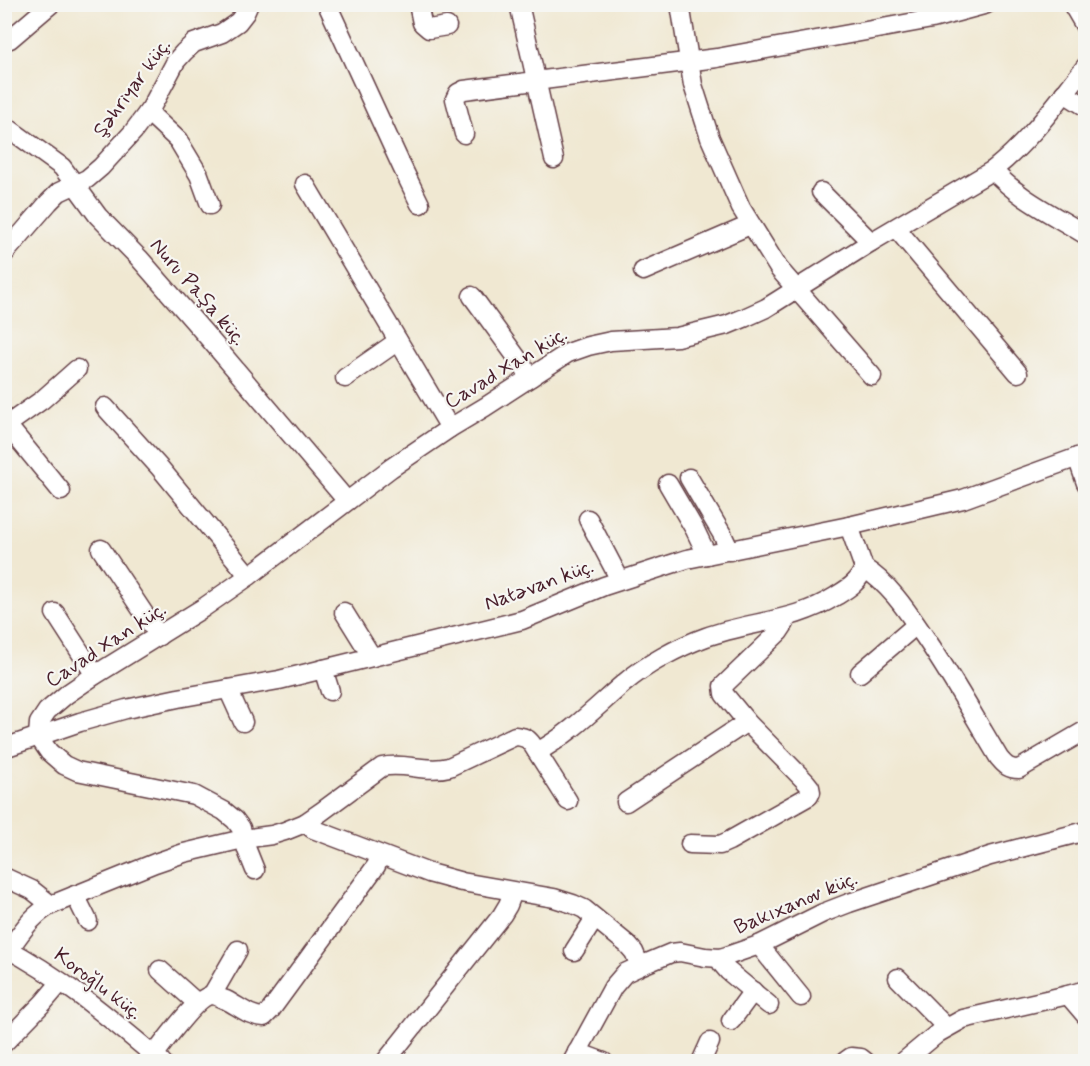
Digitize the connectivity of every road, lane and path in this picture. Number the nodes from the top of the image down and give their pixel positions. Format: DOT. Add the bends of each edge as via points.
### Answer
graph roads {
  1 [pos="51,4"];
  2 [pos="249,4"];
  3 [pos="327,4"];
  4 [pos="418,4"];
  5 [pos="519,4"];
  6 [pos="680,4"];
  7 [pos="987,4"];
  8 [pos="1072,4"];
  9 [pos="447,26"];
  10 [pos="1086,28"];
  11 [pos="4,41"];
  12 [pos="688,61"];
  13 [pos="1086,66"];
  14 [pos="536,82"];
  15 [pos="1064,93"];
  16 [pos="1086,107"];
  17 [pos="147,112"];
  18 [pos="4,125"];
  19 [pos="464,134"];
  20 [pos="554,159"];
  21 [pos="993,170"];
  22 [pos="75,184"];
  23 [pos="305,184"];
  24 [pos="821,192"];
  25 [pos="420,204"];
  26 [pos="210,205"];
  27 [pos="750,225"];
  28 [pos="896,228"];
  29 [pos="1086,235"];
  30 [pos="871,242"];
  31 [pos="4,254"];
  32 [pos="643,271"];
  33 [pos="796,289"];
  34 [pos="472,296"];
  35 [pos="398,341"];
  36 [pos="77,369"];
  37 [pos="1018,373"];
  38 [pos="872,376"];
  39 [pos="531,377"];
  40 [pos="345,378"];
  41 [pos="105,406"];
  42 [pos="6,426"];
  43 [pos="450,428"];
  44 [pos="1082,455"];
  45 [pos="689,478"];
  46 [pos="1086,483"];
  47 [pos="668,484"];
  48 [pos="61,491"];
  49 [pos="347,501"];
  50 [pos="588,519"];
  51 [pos="849,526"];
  52 [pos="101,549"];
  53 [pos="730,551"];
  54 [pos="707,555"];
  55 [pos="864,568"];
  56 [pos="249,576"];
  57 [pos="620,580"];
  58 [pos="344,612"];
  59 [pos="55,613"];
  60 [pos="785,618"];
  61 [pos="916,625"];
  62 [pos="159,636"];
  63 [pos="372,657"];
  64 [pos="323,669"];
  65 [pos="860,673"];
  66 [pos="95,675"];
  67 [pos="228,689"];
  68 [pos="330,691"];
  69 [pos="243,722"];
  70 [pos="747,722"];
  71 [pos="1084,734"];
  72 [pos="38,736"];
  73 [pos="4,748"];
  74 [pos="537,752"];
  75 [pos="568,801"];
  76 [pos="626,802"];
  77 [pos="305,823"];
  78 [pos="1086,831"];
  79 [pos="243,839"];
  80 [pos="690,844"];
  81 [pos="380,856"];
  82 [pos="255,870"];
  83 [pos="4,877"];
  84 [pos="513,892"];
  85 [pos="75,895"];
  86 [pos="51,905"];
  87 [pos="595,918"];
  88 [pos="88,921"];
  89 [pos="759,945"];
  90 [pos="7,948"];
  91 [pos="238,950"];
  92 [pos="574,951"];
  93 [pos="720,958"];
  94 [pos="640,966"];
  95 [pos="160,970"];
  96 [pos="898,978"];
  97 [pos="61,982"];
  98 [pos="753,991"];
  99 [pos="1077,992"];
  100 [pos="801,997"];
  101 [pos="205,999"];
  102 [pos="769,1005"];
  103 [pos="1086,1016"];
  104 [pos="731,1021"];
  105 [pos="946,1028"];
  106 [pos="710,1042"];
  107 [pos="4,1043"];
  108 [pos="574,1057"];
  109 [pos="158,1058"];
  110 [pos="385,1062"];
  111 [pos="604,1062"];
  112 [pos="700,1062"];
  113 [pos="844,1062"];
  114 [pos="866,1062"];
  115 [pos="903,1062"];
  1 -- 11 [label="street"];
  2 -- 17 [label="street, Şəhriyar küç." via="238,22 222,33 194,43 176,60"];
  3 -- 25 [label="street"];
  4 -- 9 [label="street" via="422,23 429,29"];
  5 -- 14 [label="street"];
  6 -- 12 [label="street"];
  7 -- 12 [label="street" via="932,19"];
  8 -- 10 [label="street"];
  12 -- 14 [label="street"];
  12 -- 27 [label="street" via="710,138"];
  13 -- 15 [label="street, Cavad Xan küç."];
  14 -- 19 [label="street" via="458,93 455,99"];
  14 -- 20 [label="street"];
  15 -- 16 [label="street"];
  15 -- 21 [label="street, Cavad Xan küç." via="1022,144"];
  17 -- 22 [label="street, Şəhriyar küç." via="101,166"];
  17 -- 26 [label="street" via="178,140 199,175"];
  18 -- 22 [label="street, Nuru Paşa küç." via="62,167"];
  21 -- 28 [label="street, Cavad Xan küç."];
  21 -- 29 [label="street" via="1016,192"];
  22 -- 31 [label="street, Şəhriyar küç." via="59,192"];
  22 -- 49 [label="street, Nuru Paşa küç." via="98,216 139,258"];
  23 -- 35 [label="street"];
  24 -- 30 [label="street"];
  27 -- 32 [label="street"];
  27 -- 33 [label="street"];
  28 -- 30 [label="street, Cavad Xan küç."];
  28 -- 37 [label="street"];
  30 -- 33 [label="street, Cavad Xan küç."];
  33 -- 38 [label="street"];
  33 -- 39 [label="street, Cavad Xan küç." via="727,325 677,337 588,346 568,353"];
  34 -- 39 [label="street"];
  35 -- 40 [label="street"];
  35 -- 43 [label="street"];
  36 -- 42 [label="street"];
  39 -- 43 [label="street, Cavad Xan küç."];
  41 -- 56 [label="street"];
  42 -- 48 [label="street"];
  43 -- 49 [label="street, Cavad Xan küç."];
  44 -- 46 [label="street"];
  44 -- 51 [label="street, Natəvan küç." via="976,495"];
  45 -- 53 [label="street"];
  47 -- 54 [label="street"];
  49 -- 56 [label="street, Cavad Xan küç."];
  50 -- 57 [label="street"];
  51 -- 53 [label="street, Natəvan küç."];
  51 -- 55 [label="street"];
  52 -- 62 [label="street"];
  53 -- 54 [label="street, Natəvan küç."];
  54 -- 57 [label="street, Natəvan küç."];
  55 -- 60 [label="street" via="853,586"];
  55 -- 61 [label="street" via="882,581"];
  56 -- 62 [label="street, Cavad Xan küç."];
  57 -- 63 [label="street, Natəvan küç." via="522,620"];
  58 -- 63 [label="street"];
  59 -- 66 [label="street"];
  60 -- 70 [label="street" via="779,632 723,686 724,694"];
  60 -- 74 [label="street" via="724,630 664,657 640,670 574,728"];
  61 -- 65 [label="street"];
  61 -- 71 [label="street" via="1006,766 1019,769"];
  62 -- 66 [label="street, Cavad Xan küç."];
  63 -- 64 [label="street, Natəvan küç."];
  64 -- 67 [label="street, Natəvan küç."];
  64 -- 68 [label="street"];
  66 -- 72 [label="street, Cavad Xan küç." via="47,711 39,723"];
  67 -- 69 [label="street"];
  67 -- 72 [label="street, Natəvan küç." via="126,710"];
  70 -- 76 [label="street"];
  70 -- 80 [label="street" via="806,782 811,792 720,845"];
  72 -- 73 [label="street, Natəvan küç."];
  72 -- 79 [label="street" via="49,752 77,771 194,795 235,820"];
  74 -- 75 [label="street"];
  74 -- 77 [label="street" via="529,740 515,736 439,770 382,767"];
  77 -- 79 [label="street" via="272,835"];
  77 -- 81 [label="street"];
  78 -- 89 [label="street, Bakıxanov küç." via="990,856 849,903"];
  79 -- 82 [label="street"];
  79 -- 85 [label="street" via="184,853"];
  81 -- 84 [label="street" via="462,882"];
  81 -- 101 [label="street" via="264,1017 254,1017 224,999"];
  83 -- 86 [label="street" via="32,890"];
  84 -- 87 [label="street" via="573,904"];
  84 -- 110 [label="street" via="502,915"];
  85 -- 86 [label="street"];
  85 -- 88 [label="street"];
  86 -- 90 [label="street" via="33,917"];
  87 -- 92 [label="street"];
  87 -- 94 [label="street" via="634,952"];
  89 -- 93 [label="street, Bakıxanov küç."];
  89 -- 100 [label="street"];
  90 -- 97 [label="street, Koroğlu küç."];
  91 -- 101 [label="street"];
  93 -- 94 [label="street, Bakıxanov küç." via="671,952"];
  93 -- 98 [label="street" via="728,971"];
  94 -- 108 [label="street, Bakıxanov küç." via="619,979"];
  95 -- 101 [label="street"];
  96 -- 105 [label="street"];
  97 -- 107 [label="street"];
  97 -- 109 [label="street, Koroğlu küç."];
  98 -- 102 [label="street"];
  98 -- 104 [label="street"];
  99 -- 103 [label="street"];
  99 -- 105 [label="street" via="963,1019"];
  101 -- 109 [label="street" via="188,1012"];
  105 -- 115 [label="street"];
  106 -- 112 [label="street"];
  108 -- 111 [label="street"];
  113 -- 114 [label="street" via="851,1057"];
}
